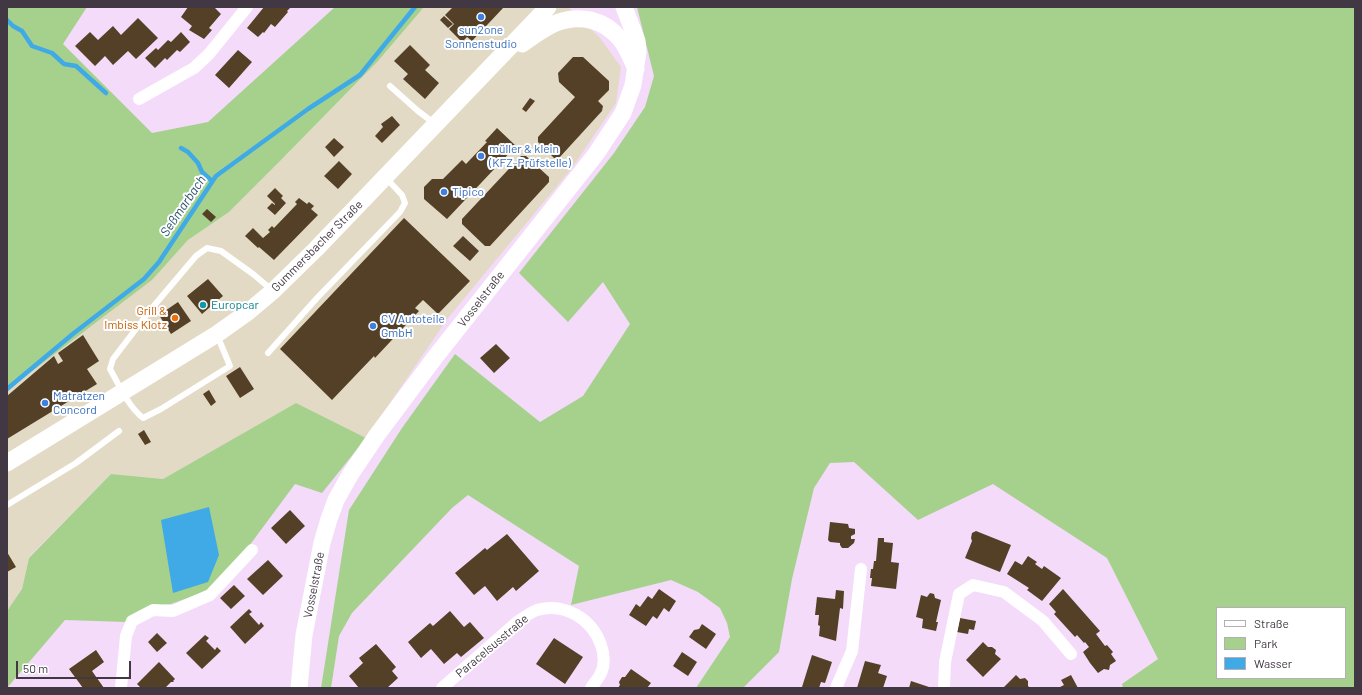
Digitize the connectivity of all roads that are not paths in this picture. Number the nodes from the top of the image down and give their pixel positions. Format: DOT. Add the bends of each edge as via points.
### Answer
graph roads {
  1 [pos="247,7"];
  2 [pos="548,7"];
  3 [pos="624,7"];
  4 [pos="495,63"];
  5 [pos="636,69"];
  6 [pos="390,86"];
  7 [pos="138,99"];
  8 [pos="435,124"];
  9 [pos="385,176"];
  10 [pos="273,291"];
  11 [pos="217,334"];
  12 [pos="268,353"];
  13 [pos="123,392"];
  14 [pos="119,431"];
  15 [pos="7,463"];
  16 [pos="7,505"];
  17 [pos="252,550"];
  18 [pos="861,570"];
  19 [pos="1071,654"];
  20 [pos="121,688"];
  21 [pos="299,688"];
  22 [pos="442,688"];
  23 [pos="591,688"];
  24 [pos="836,688"];
  25 [pos="944,688"];
  1 -- 7 [label="street" via="209,54 194,68"];
  2 -- 4 [label="street, Gummersbacher Straße"];
  3 -- 5 [label="street, Vosselstraße" via="637,41"];
  4 -- 5 [label="street" via="555,23 575,18 608,26 621,40"];
  4 -- 8 [label="street, Gummersbacher Straße"];
  5 -- 21 [label="street, Vosselstraße" via="629,101 617,125 436,356 377,435 336,500 322,542 304,636"];
  6 -- 8 [label="lane"];
  8 -- 9 [label="street, Gummersbacher Straße"];
  9 -- 10 [label="street, Gummersbacher Straße"];
  9 -- 12 [label="lane" via="405,202 400,212"];
  10 -- 11 [label="street, Gummersbacher Straße"];
  10 -- 13 [label="lane" via="221,251 207,248 196,256 113,359 110,369"];
  11 -- 13 [label="street, Gummersbacher Straße"];
  11 -- 13 [label="lane" via="230,366 161,409 143,418"];
  13 -- 15 [label="street, Gummersbacher Straße"];
  14 -- 16 [label="lane" via="76,463"];
  17 -- 20 [label="street" via="210,595 174,611 152,610 132,621 126,636"];
  18 -- 24 [label="street" via="852,651"];
  19 -- 25 [label="street" via="1043,621 1004,592 973,585 959,594 945,662"];
  22 -- 23 [label="street, Paracelsusstraße" via="516,623 527,615 547,608 568,611 580,616 598,636 602,648 602,672"];
}
